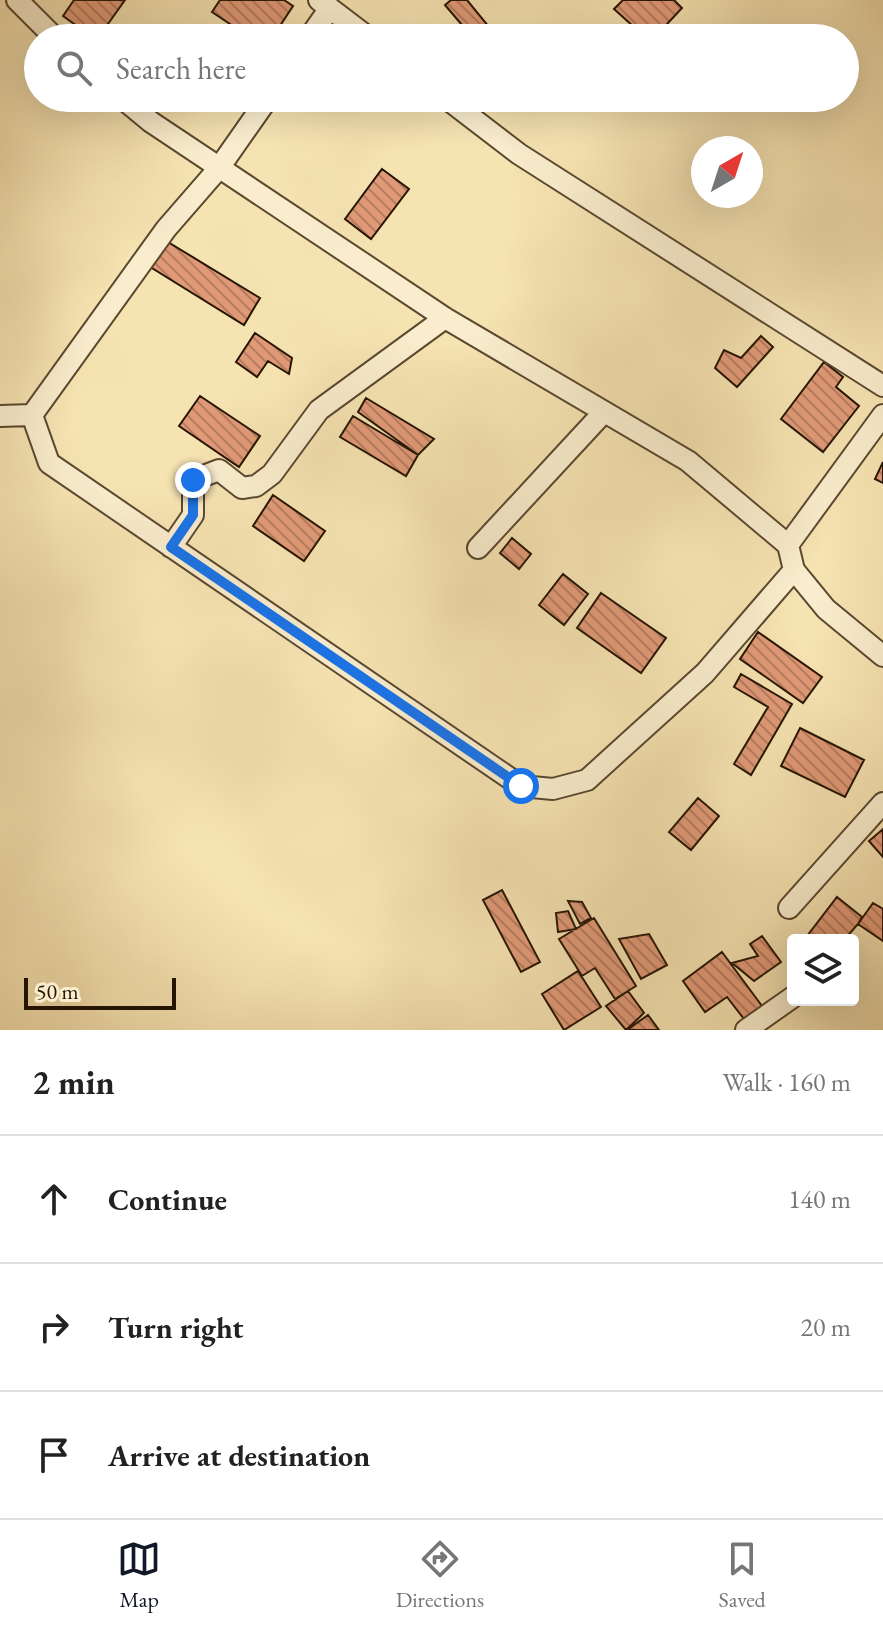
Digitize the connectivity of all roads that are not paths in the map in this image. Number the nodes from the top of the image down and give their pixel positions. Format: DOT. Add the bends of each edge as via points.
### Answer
graph roads {
  1 [pos="17,0"];
  2 [pos="325,4"];
  3 [pos="41,24"];
  4 [pos="316,24"];
  5 [pos="351,24"];
  6 [pos="139,112"];
  7 [pos="258,112"];
  8 [pos="464,112"];
  9 [pos="219,168"];
  10 [pos="445,318"];
  11 [pos="883,386"];
  12 [pos="603,413"];
  13 [pos="32,415"];
  14 [pos="883,415"];
  15 [pos="0,416"];
  16 [pos="788,545"];
  17 [pos="171,547"];
  18 [pos="478,548"];
  19 [pos="794,570"];
  20 [pos="883,656"];
  21 [pos="883,803"];
  22 [pos="789,908"];
  23 [pos="787,1001"];
  24 [pos="746,1030"];
  1 -- 3 [label="street"];
  2 -- 4 [label="street"];
  2 -- 5 [label="street"];
  6 -- 9 [label="street"];
  7 -- 9 [label="street"];
  8 -- 11 [label="street" via="519,154"];
  9 -- 10 [label="street"];
  9 -- 13 [label="street" via="166,229"];
  10 -- 12 [label="street"];
  10 -- 17 [label="street" via="319,410 272,474 256,486 242,488 219,470 193,480 193,515"];
  12 -- 16 [label="street" via="688,461"];
  12 -- 18 [label="street"];
  13 -- 15 [label="street"];
  13 -- 17 [label="street" via="49,463"];
  14 -- 16 [label="street"];
  16 -- 19 [label="street"];
  17 -- 19 [label="street" via="521,786 553,789 587,780 705,673"];
  19 -- 20 [label="street" via="826,609"];
  21 -- 22 [label="street"];
  23 -- 24 [label="street"];
}
